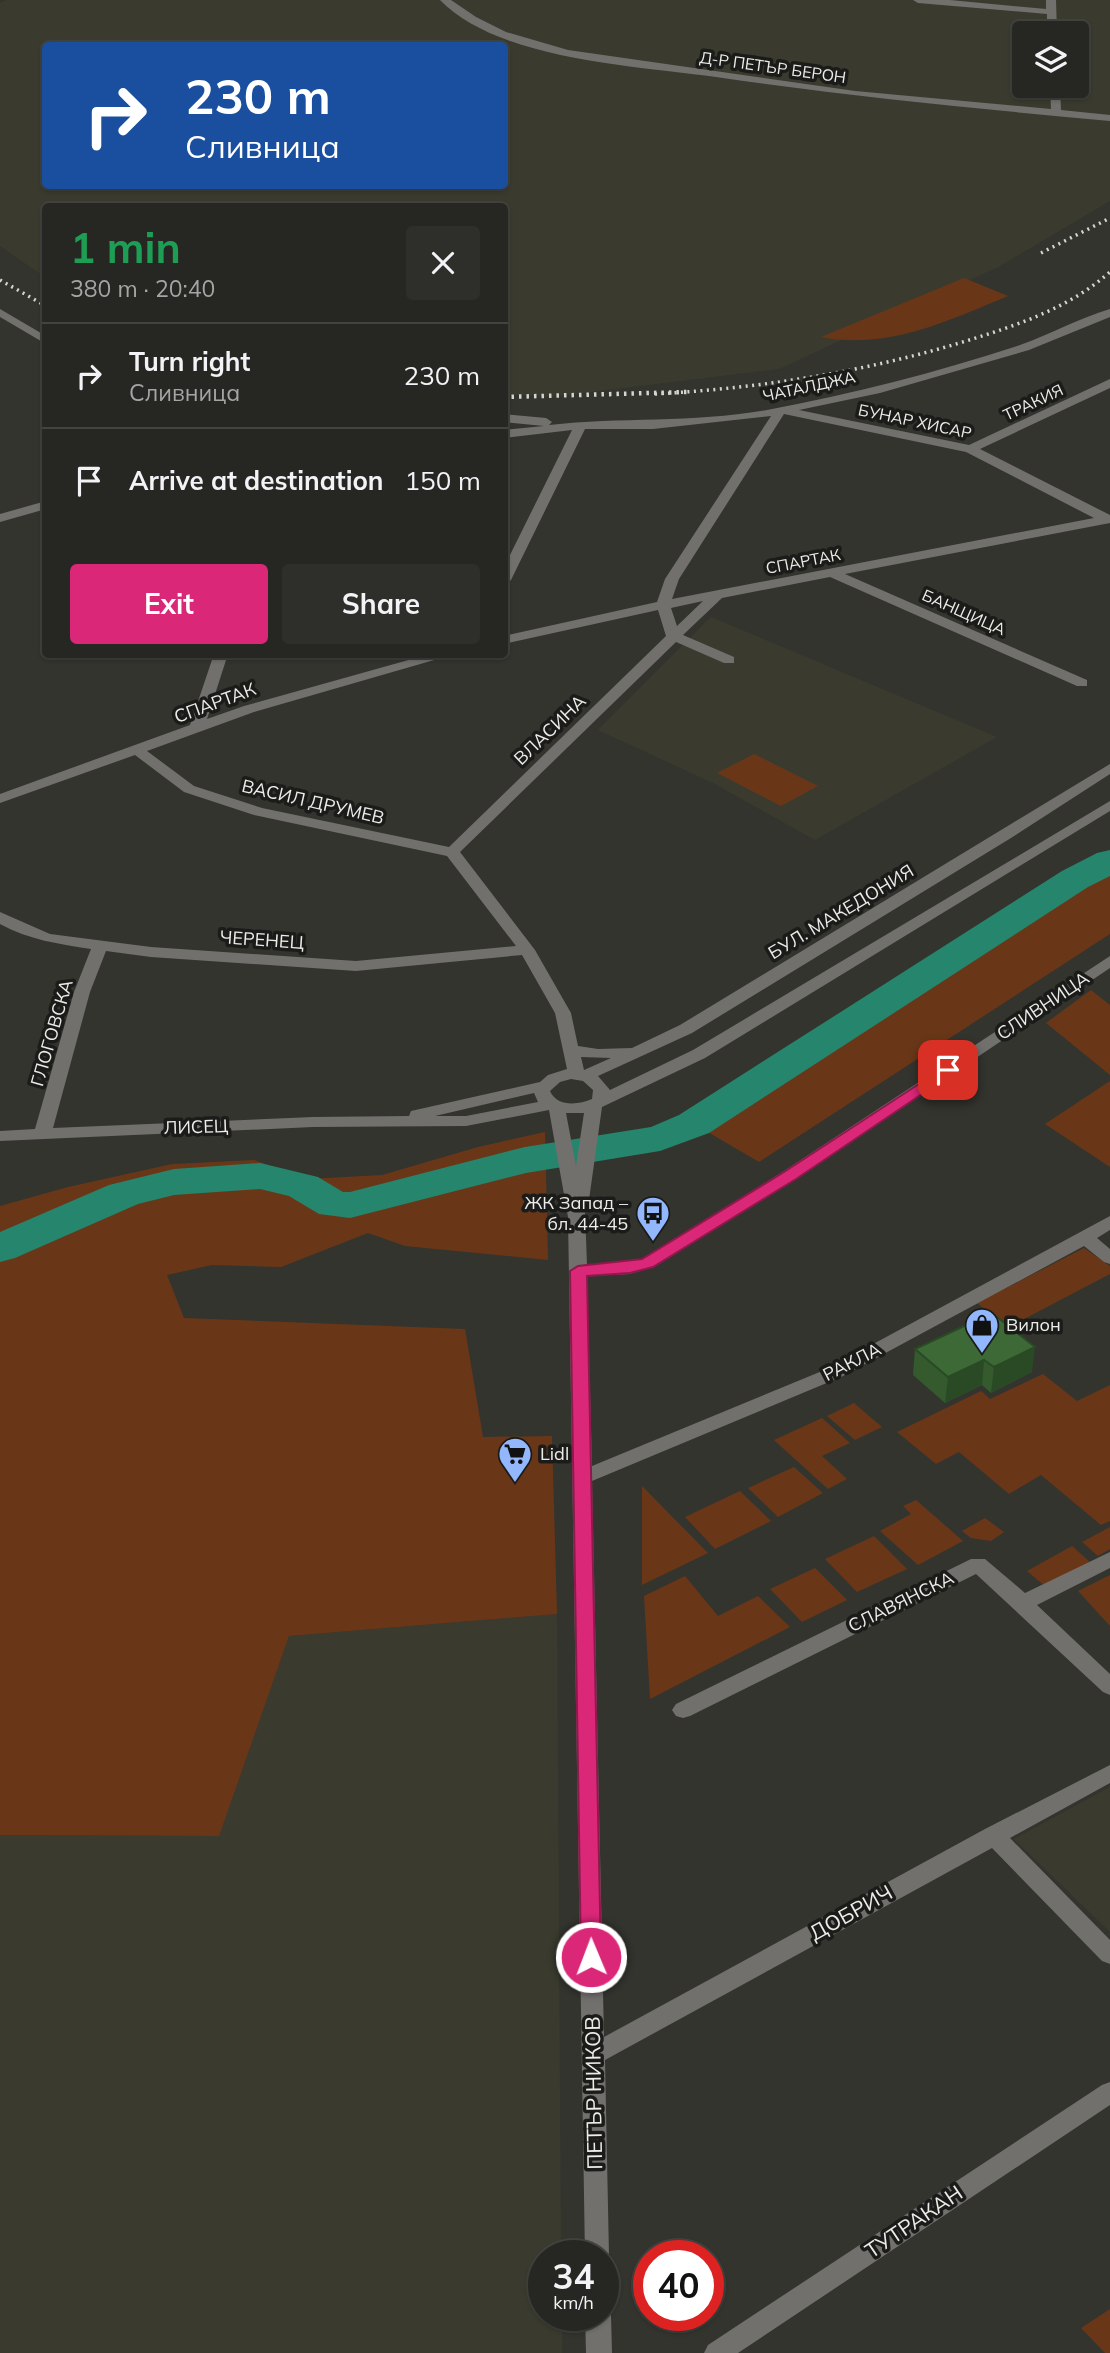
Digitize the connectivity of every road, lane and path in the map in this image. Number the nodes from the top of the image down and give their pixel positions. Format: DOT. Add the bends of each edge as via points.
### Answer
graph roads {
  1 [pos="445,0"];
  2 [pos="918,0"];
  3 [pos="1051,0"];
  4 [pos="1052,12"];
  5 [pos="1052,21"];
  6 [pos="1055,98"];
  7 [pos="1056,114"];
  8 [pos="1110,118"];
  9 [pos="0,312"];
  10 [pos="1110,313"];
  11 [pos="42,338"];
  12 [pos="1110,383"];
  13 [pos="781,410"];
  14 [pos="508,418"];
  15 [pos="581,425"];
  16 [pos="508,434"];
  17 [pos="970,449"];
  18 [pos="42,506"];
  19 [pos="0,518"];
  20 [pos="1109,520"];
  21 [pos="508,572"];
  22 [pos="832,573"];
  23 [pos="717,595"];
  24 [pos="663,605"];
  25 [pos="673,636"];
  26 [pos="508,639"];
  27 [pos="220,658"];
  28 [pos="434,658"];
  29 [pos="729,660"];
  30 [pos="1082,683"];
  31 [pos="196,730"];
  32 [pos="138,751"];
  33 [pos="1110,768"];
  34 [pos="0,799"];
  35 [pos="1110,805"];
  36 [pos="452,852"];
  37 [pos="0,917"];
  38 [pos="100,946"];
  39 [pos="527,950"];
  40 [pos="1110,961"];
  41 [pos="570,1047"];
  42 [pos="643,1049"];
  43 [pos="580,1075"];
  44 [pos="547,1083"];
  45 [pos="597,1103"];
  46 [pos="554,1107"];
  47 [pos="393,1121"];
  48 [pos="43,1132"];
  49 [pos="0,1136"];
  50 [pos="577,1217"];
  51 [pos="1110,1222"];
  52 [pos="1085,1238"];
  53 [pos="1110,1258"];
  54 [pos="578,1271"];
  55 [pos="582,1477"];
  56 [pos="1110,1559"];
  57 [pos="1023,1603"];
  58 [pos="1110,1687"];
  59 [pos="683,1710"];
  60 [pos="1110,1773"];
  61 [pos="993,1835"];
  62 [pos="1110,1955"];
  63 [pos="593,2055"];
  64 [pos="1110,2092"];
  65 [pos="597,2240"];
  66 [pos="598,2331"];
  67 [pos="598,2353"];
  68 [pos="717,2353"];
  1 -- 7 [label="street, Д-Р ПЕТЪР БЕРОН" via="490,29 556,51 822,90"];
  2 -- 4 [label="street"];
  3 -- 4 [label="street"];
  4 -- 5 [label="street"];
  6 -- 7 [label="street"];
  7 -- 8 [label="street, Д-Р ПЕТЪР БЕРОН"];
  9 -- 11 [label="street"];
  10 -- 13 [label="street, ЧАТАЛДЖА" via="1025,347 876,390"];
  12 -- 17 [label="street, ТРАКИЯ"];
  13 -- 15 [label="street, ЧАТАЛДЖА" via="653,425"];
  13 -- 17 [label="street, БУНАР ХИСАР"];
  13 -- 24 [label="street" via="672,579"];
  14 -- 15 [label="street"];
  15 -- 16 [label="street, ЧАТАЛДЖА"];
  15 -- 21 [label="street"];
  17 -- 20 [label="street, БУНАР ХИСАР"];
  18 -- 19 [label="street"];
  20 -- 22 [label="street, СПАРТАК"];
  22 -- 23 [label="street, СПАРТАК"];
  22 -- 30 [label="street, БАНЩИЦА"];
  23 -- 24 [label="street, СПАРТАК"];
  23 -- 25 [label="street, ВЛАСИНА"];
  24 -- 25 [label="street"];
  24 -- 26 [label="street, СПАРТАК"];
  25 -- 29 [label="street"];
  25 -- 36 [label="street, ВЛАСИНА"];
  27 -- 31 [label="street"];
  28 -- 31 [label="street, СПАРТАК" via="249,709"];
  31 -- 32 [label="street, СПАРТАК"];
  32 -- 34 [label="street, СПАРТАК"];
  32 -- 36 [label="street, ВАСИЛ ДРУМЕВ" via="189,789 260,813"];
  33 -- 42 [label="street, БУЛ. МАКЕДОНИЯ" via="686,1029"];
  35 -- 45 [label="street" via="699,1054"];
  36 -- 39 [label="street"];
  37 -- 38 [label="street, ЧЕРЕНЕЦ" via="47,938"];
  38 -- 39 [label="street, ЧЕРЕНЕЦ" via="356,966"];
  38 -- 48 [label="street, ГЛОГОВСКА" via="82,992"];
  39 -- 41 [label="street" via="563,1013"];
  40 -- 54 [label="street, СЛИВНИЦА" via="790,1175 648,1263"];
  41 -- 42 [label="street" via="598,1054"];
  41 -- 43 [label="street"];
  41 -- 44 [label="street"];
  42 -- 43 [label="street, БУЛ. МАКЕДОНИЯ"];
  43 -- 44 [label="street, БУЛ. МАКЕДОНИЯ"];
  43 -- 45 [label="street" via="593,1079 602,1089"];
  44 -- 46 [label="street" via="543,1096"];
  44 -- 47 [label="street, ЛИСЕЦ"];
  45 -- 46 [label="street, ЛИСЕЦ" via="576,1110"];
  45 -- 50 [label="street"];
  46 -- 47 [label="street, ЛИСЕЦ" via="466,1121"];
  46 -- 50 [label="street"];
  47 -- 48 [label="street, ЛИСЕЦ"];
  48 -- 49 [label="street, ЛИСЕЦ"];
  50 -- 54 [label="street, ПЕТЪР НИКОВ"];
  51 -- 52 [label="street, РАКЛА"];
  52 -- 53 [label="street"];
  52 -- 55 [label="street, РАКЛА" via="834,1373"];
  54 -- 55 [label="street, ПЕТЪР НИКОВ"];
  55 -- 63 [label="street, ПЕТЪР НИКОВ"];
  56 -- 57 [label="street"];
  57 -- 58 [label="street"];
  57 -- 59 [label="street, СЛАВЯНСКА" via="978,1564"];
  60 -- 61 [label="street, ДОБРИЧ"];
  61 -- 62 [label="street"];
  61 -- 63 [label="street, ДОБРИЧ"];
  63 -- 65 [label="street, ПЕТЪР НИКОВ"];
  64 -- 68 [label="street, ТУТРАКАН"];
  66 -- 67 [label="street"];
}
